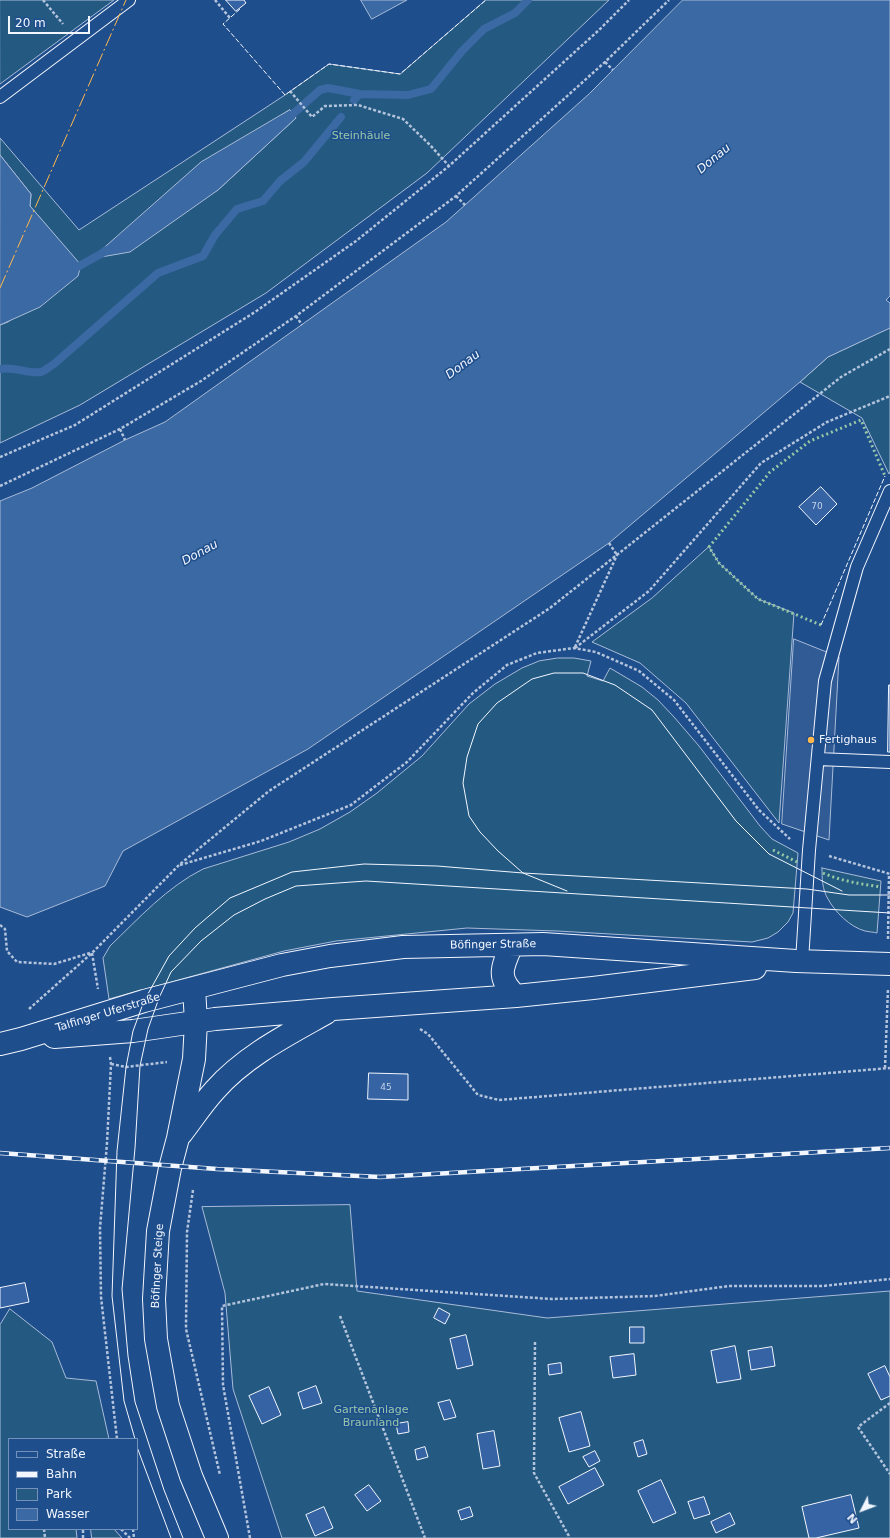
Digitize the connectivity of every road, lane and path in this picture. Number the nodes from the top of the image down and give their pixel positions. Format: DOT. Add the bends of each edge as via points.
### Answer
graph roads {
  1 [pos="43,0"];
  2 [pos="129,0"];
  3 [pos="214,0"];
  4 [pos="629,0"];
  5 [pos="669,0"];
  6 [pos="230,18"];
  7 [pos="76,40"];
  8 [pos="605,62"];
  9 [pos="613,70"];
  10 [pos="290,91"];
  11 [pos="0,97"];
  12 [pos="449,166"];
  13 [pos="456,196"];
  14 [pos="465,205"];
  15 [pos="296,316"];
  16 [pos="302,325"];
  17 [pos="890,349"];
  18 [pos="890,396"];
  19 [pos="120,429"];
  20 [pos="125,440"];
  21 [pos="0,457"];
  22 [pos="0,486"];
  23 [pos="890,491"];
  24 [pos="609,543"];
  25 [pos="617,555"];
  26 [pos="574,648"];
  27 [pos="818,758"];
  28 [pos="890,762"];
  29 [pos="809,850"];
  30 [pos="179,865"];
  31 [pos="890,874"];
  32 [pos="0,925"];
  33 [pos="512,945"];
  34 [pos="92,952"];
  35 [pos="799,961"];
  36 [pos="890,964"];
  37 [pos="194,988"];
  38 [pos="516,996"];
  39 [pos="333,1009"];
  40 [pos="887,1010"];
  41 [pos="24,1011"];
  42 [pos="196,1022"];
  43 [pos="416,1027"];
  44 [pos="21,1039"];
  45 [pos="0,1044"];
  46 [pos="111,1064"];
  47 [pos="885,1068"];
  48 [pos="890,1068"];
  49 [pos="178,1138"];
  50 [pos="194,1185"];
  51 [pos="890,1279"];
  52 [pos="340,1316"];
  53 [pos="534,1342"];
  54 [pos="890,1403"];
  55 [pos="117,1438"];
  56 [pos="890,1474"];
  57 [pos="222,1482"];
  58 [pos="122,1530"];
  59 [pos="130,1538"];
  60 [pos="217,1538"];
  61 [pos="250,1538"];
  62 [pos="425,1538"];
  63 [pos="570,1538"];
  1 -- 7 [label="path"];
  2 -- 7 [label="lane"];
  3 -- 6 [label="path"];
  4 -- 12 [label="path" via="600,30"];
  5 -- 8 [label="path"];
  7 -- 11 [label="lane"];
  8 -- 9 [label="path"];
  8 -- 13 [label="path"];
  10 -- 12 [label="path" via="312,117 325,106 358,105 403,119"];
  12 -- 21 [label="path" via="356,241 255,312 75,425"];
  13 -- 14 [label="path"];
  13 -- 15 [label="path"];
  15 -- 16 [label="path"];
  15 -- 19 [label="path" via="201,381"];
  17 -- 25 [label="path" via="841,377"];
  18 -- 26 [label="path" via="827,422 761,463 650,591"];
  19 -- 20 [label="path"];
  19 -- 22 [label="path"];
  23 -- 27 [label="lane" via="857,567 827,673"];
  24 -- 25 [label="path"];
  25 -- 26 [label="path"];
  25 -- 30 [label="path" via="550,608 269,791"];
  26 -- 29 [label="path" via="596,652 639,671 674,700 759,810 788,837"];
  26 -- 30 [label="path" via="537,653 506,666 473,693 407,762 351,805 261,841"];
  27 -- 28 [label="lane"];
  27 -- 29 [label="lane"];
  29 -- 31 [label="path"];
  29 -- 35 [label="lane"];
  30 -- 34 [label="path"];
  32 -- 34 [label="path" via="5,929 7,951 17,962 54,964"];
  33 -- 35 [label="street, Böfinger Straße" via="543,944"];
  33 -- 37 [label="street, Böfinger Straße" via="403,947 330,956 282,965"];
  33 -- 38 [label="street" via="505,961 502,979"];
  34 -- 41 [label="path" via="30,1009"];
  35 -- 36 [label="street, Böfinger Straße"];
  35 -- 38 [label="street, Böfinger Straße"];
  37 -- 42 [label="street, Böfinger Steige"];
  37 -- 44 [label="street, Talfinger Uferstraße" via="102,1013"];
  38 -- 39 [label="street, Böfinger Straße"];
  39 -- 42 [label="street, Böfinger Straße"];
  39 -- 49 [label="street" via="249,1059 215,1090"];
  40 -- 47 [label="path"];
  42 -- 44 [label="street, Talfinger Uferstraße" via="133,1031"];
  42 -- 49 [label="street, Böfinger Steige" via="194,1059"];
  43 -- 47 [label="path" via="428,1034 478,1095 499,1100"];
  44 -- 45 [label="street, Talfinger Uferstraße"];
  46 -- 55 [label="path" via="100,1228 101,1297"];
  47 -- 48 [label="path"];
  49 -- 60 [label="street, Böfinger Steige" via="158,1232 154,1299 156,1339 168,1406 191,1476"];
  50 -- 57 [label="path" via="187,1232 186,1329"];
  51 -- 61 [label="path" via="823,1286 729,1286 655,1296 552,1299 324,1284 222,1306 223,1385"];
  52 -- 62 [label="path"];
  53 -- 63 [label="path" via="534,1473"];
  54 -- 56 [label="path" via="858,1427"];
  58 -- 59 [label="path"];
}
